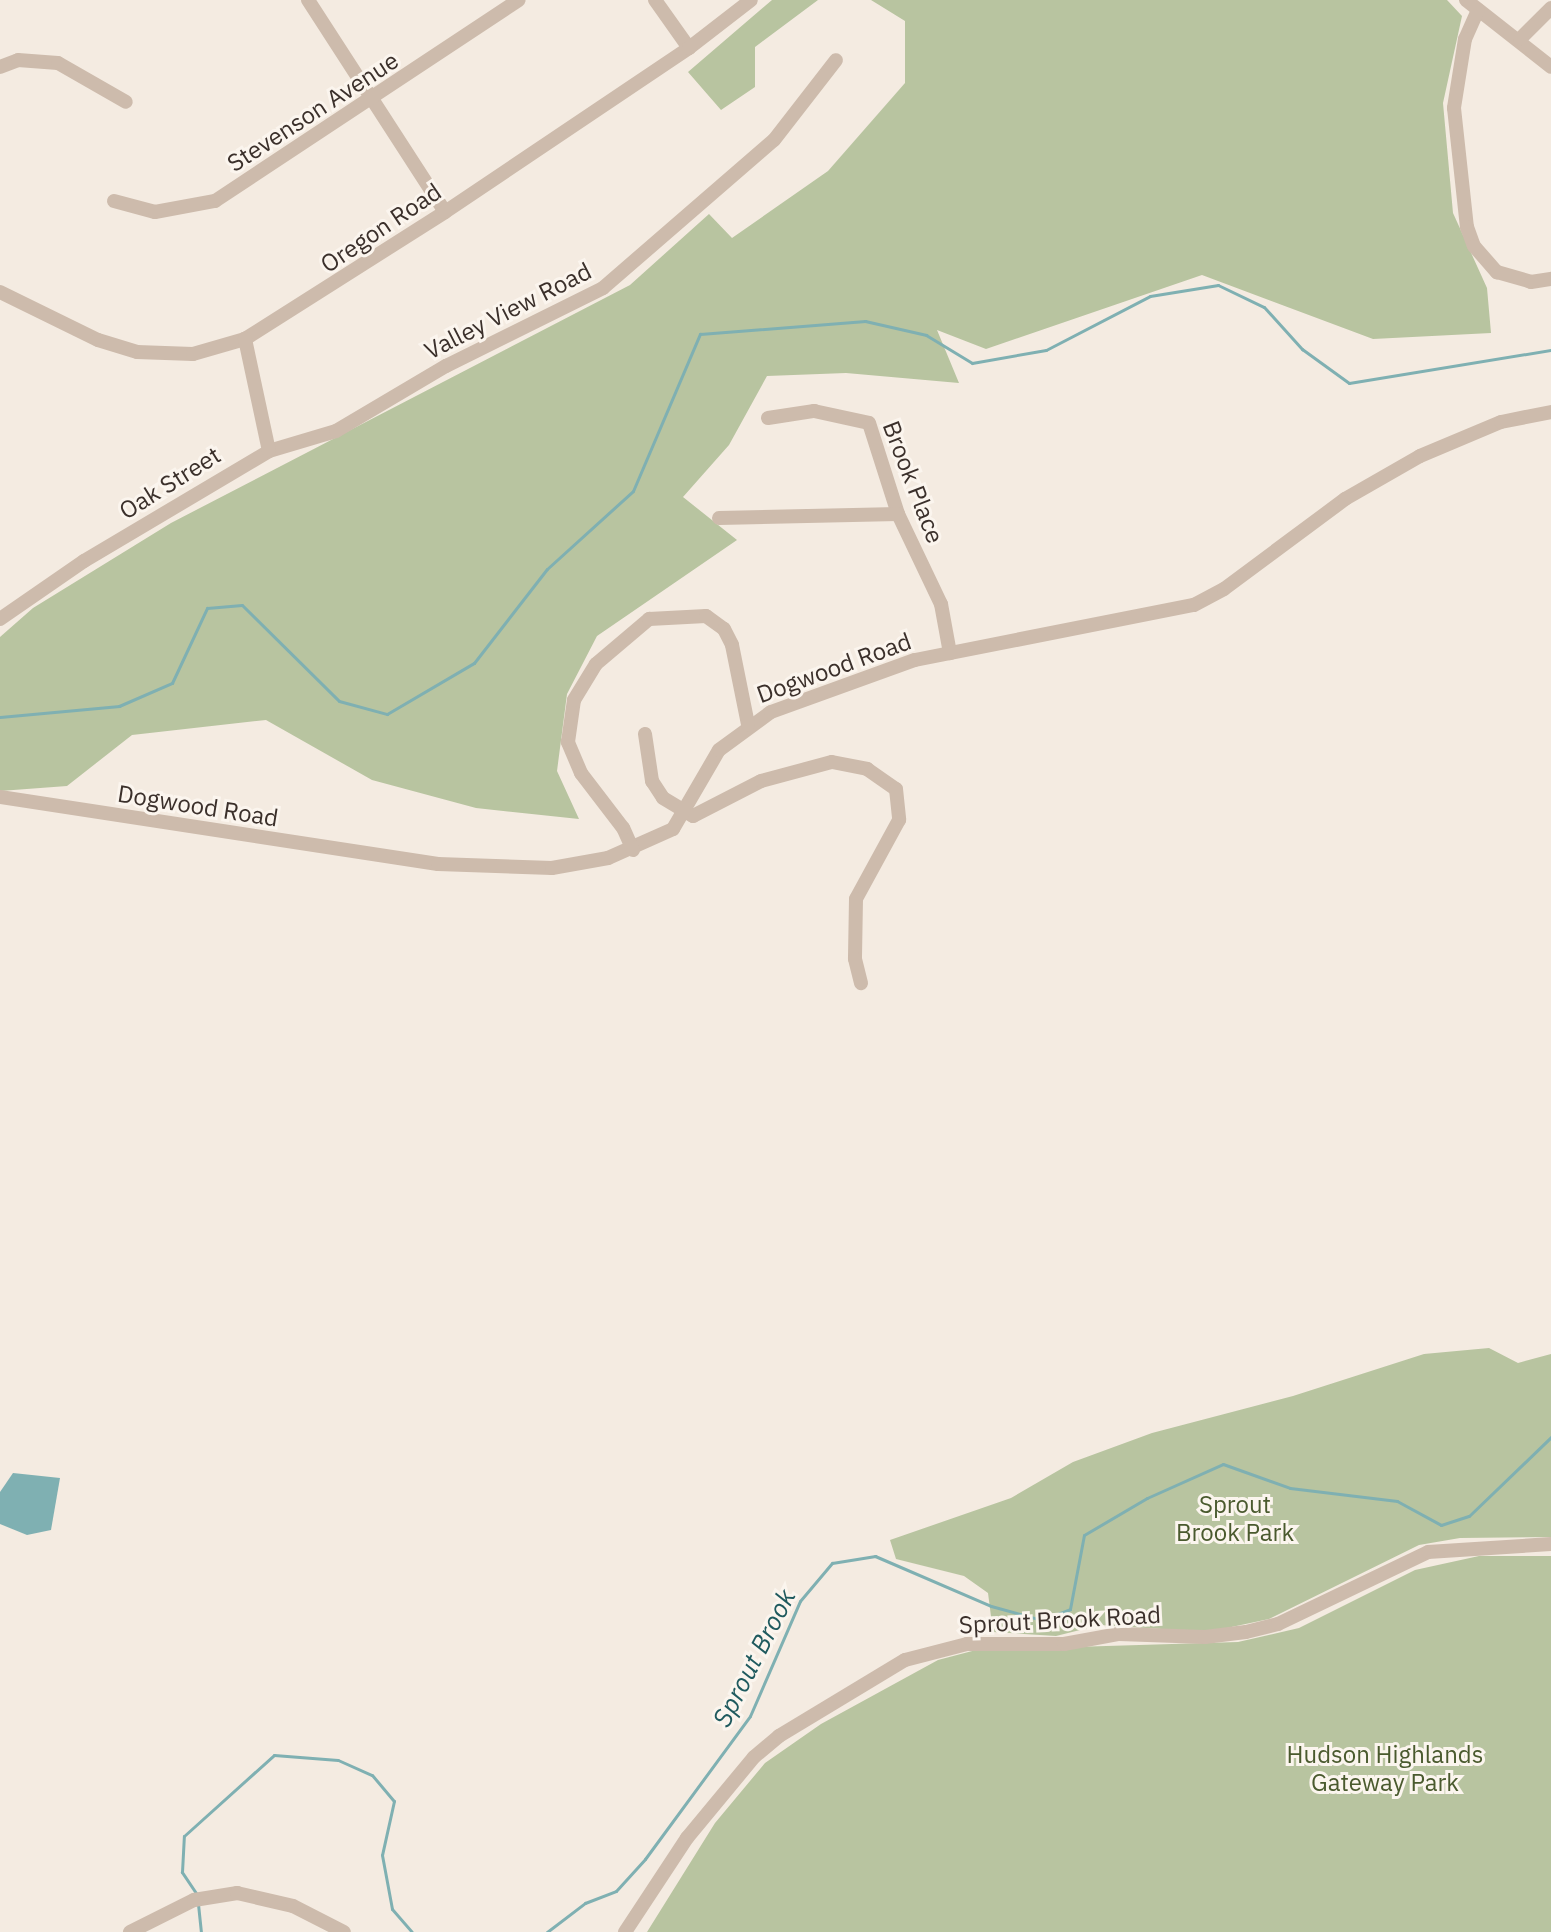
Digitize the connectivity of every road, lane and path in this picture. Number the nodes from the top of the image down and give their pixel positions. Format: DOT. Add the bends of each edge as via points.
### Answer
graph roads {
  1 [pos="308,0"];
  2 [pos="519,0"];
  3 [pos="655,0"];
  4 [pos="751,0"];
  5 [pos="1472,5"];
  6 [pos="1551,8"];
  7 [pos="1520,39"];
  8 [pos="689,48"];
  9 [pos="836,60"];
  10 [pos="0,67"];
  11 [pos="1551,67"];
  12 [pos="370,101"];
  13 [pos="126,102"];
  14 [pos="114,201"];
  15 [pos="445,212"];
  16 [pos="1551,279"];
  17 [pos="0,292"];
  18 [pos="245,339"];
  19 [pos="1551,412"];
  20 [pos="768,418"];
  21 [pos="269,451"];
  22 [pos="898,514"];
  23 [pos="719,518"];
  24 [pos="0,619"];
  25 [pos="950,653"];
  26 [pos="748,724"];
  27 [pos="645,734"];
  28 [pos="0,797"];
  29 [pos="683,812"];
  30 [pos="633,850"];
  31 [pos="861,983"];
  32 [pos="1551,1544"];
  33 [pos="130,1932"];
  34 [pos="344,1932"];
  35 [pos="625,1932"];
  1 -- 12 [label="street"];
  2 -- 12 [label="street, Stevenson Avenue"];
  3 -- 8 [label="street"];
  4 -- 8 [label="street, Oregon Road"];
  5 -- 7 [label="street"];
  5 -- 16 [label="street" via="1454,108 1467,227 1474,246 1497,272 1531,282"];
  6 -- 7 [label="street"];
  7 -- 11 [label="street"];
  8 -- 15 [label="street, Oregon Road"];
  9 -- 21 [label="street, Valley View Road" via="774,140 603,288 446,366 336,431"];
  10 -- 13 [label="street" via="18,60 58,63"];
  12 -- 14 [label="street, Stevenson Avenue" via="215,201 155,212"];
  12 -- 15 [label="street"];
  15 -- 18 [label="street, Oregon Road"];
  17 -- 18 [label="street, Oregon Road" via="98,340 137,352 193,354"];
  18 -- 21 [label="street"];
  19 -- 25 [label="street, Dogwood Road" via="1501,422 1420,456 1345,499 1224,589 1194,605"];
  20 -- 22 [label="street, Brook Place" via="814,411 869,423"];
  21 -- 24 [label="street, Oak Street" via="84,561"];
  22 -- 23 [label="street"];
  22 -- 25 [label="street, Brook Place" via="941,604"];
  25 -- 26 [label="street, Dogwood Road" via="901,665"];
  26 -- 29 [label="street, Dogwood Road" via="710,762"];
  26 -- 30 [label="street" via="732,645 724,629 706,616 649,619 626,633 596,664 574,700 568,742 581,773 623,828"];
  27 -- 29 [label="street" via="652,781"];
  28 -- 30 [label="street, Dogwood Road" via="438,864 552,868"];
  29 -- 30 [label="street, Dogwood Road" via="669,833"];
  29 -- 31 [label="street" via="693,816 761,781 832,762 867,769 896,789 899,820 857,890 855,959"];
  32 -- 35 [label="street, Sprout Brook Road" via="1428,1552 1278,1624 1246,1632 1205,1637 1119,1634 1064,1644 967,1644 905,1660 779,1736 754,1757 687,1838"];
  33 -- 34 [label="street" via="199,1899 255,1893"];
}
